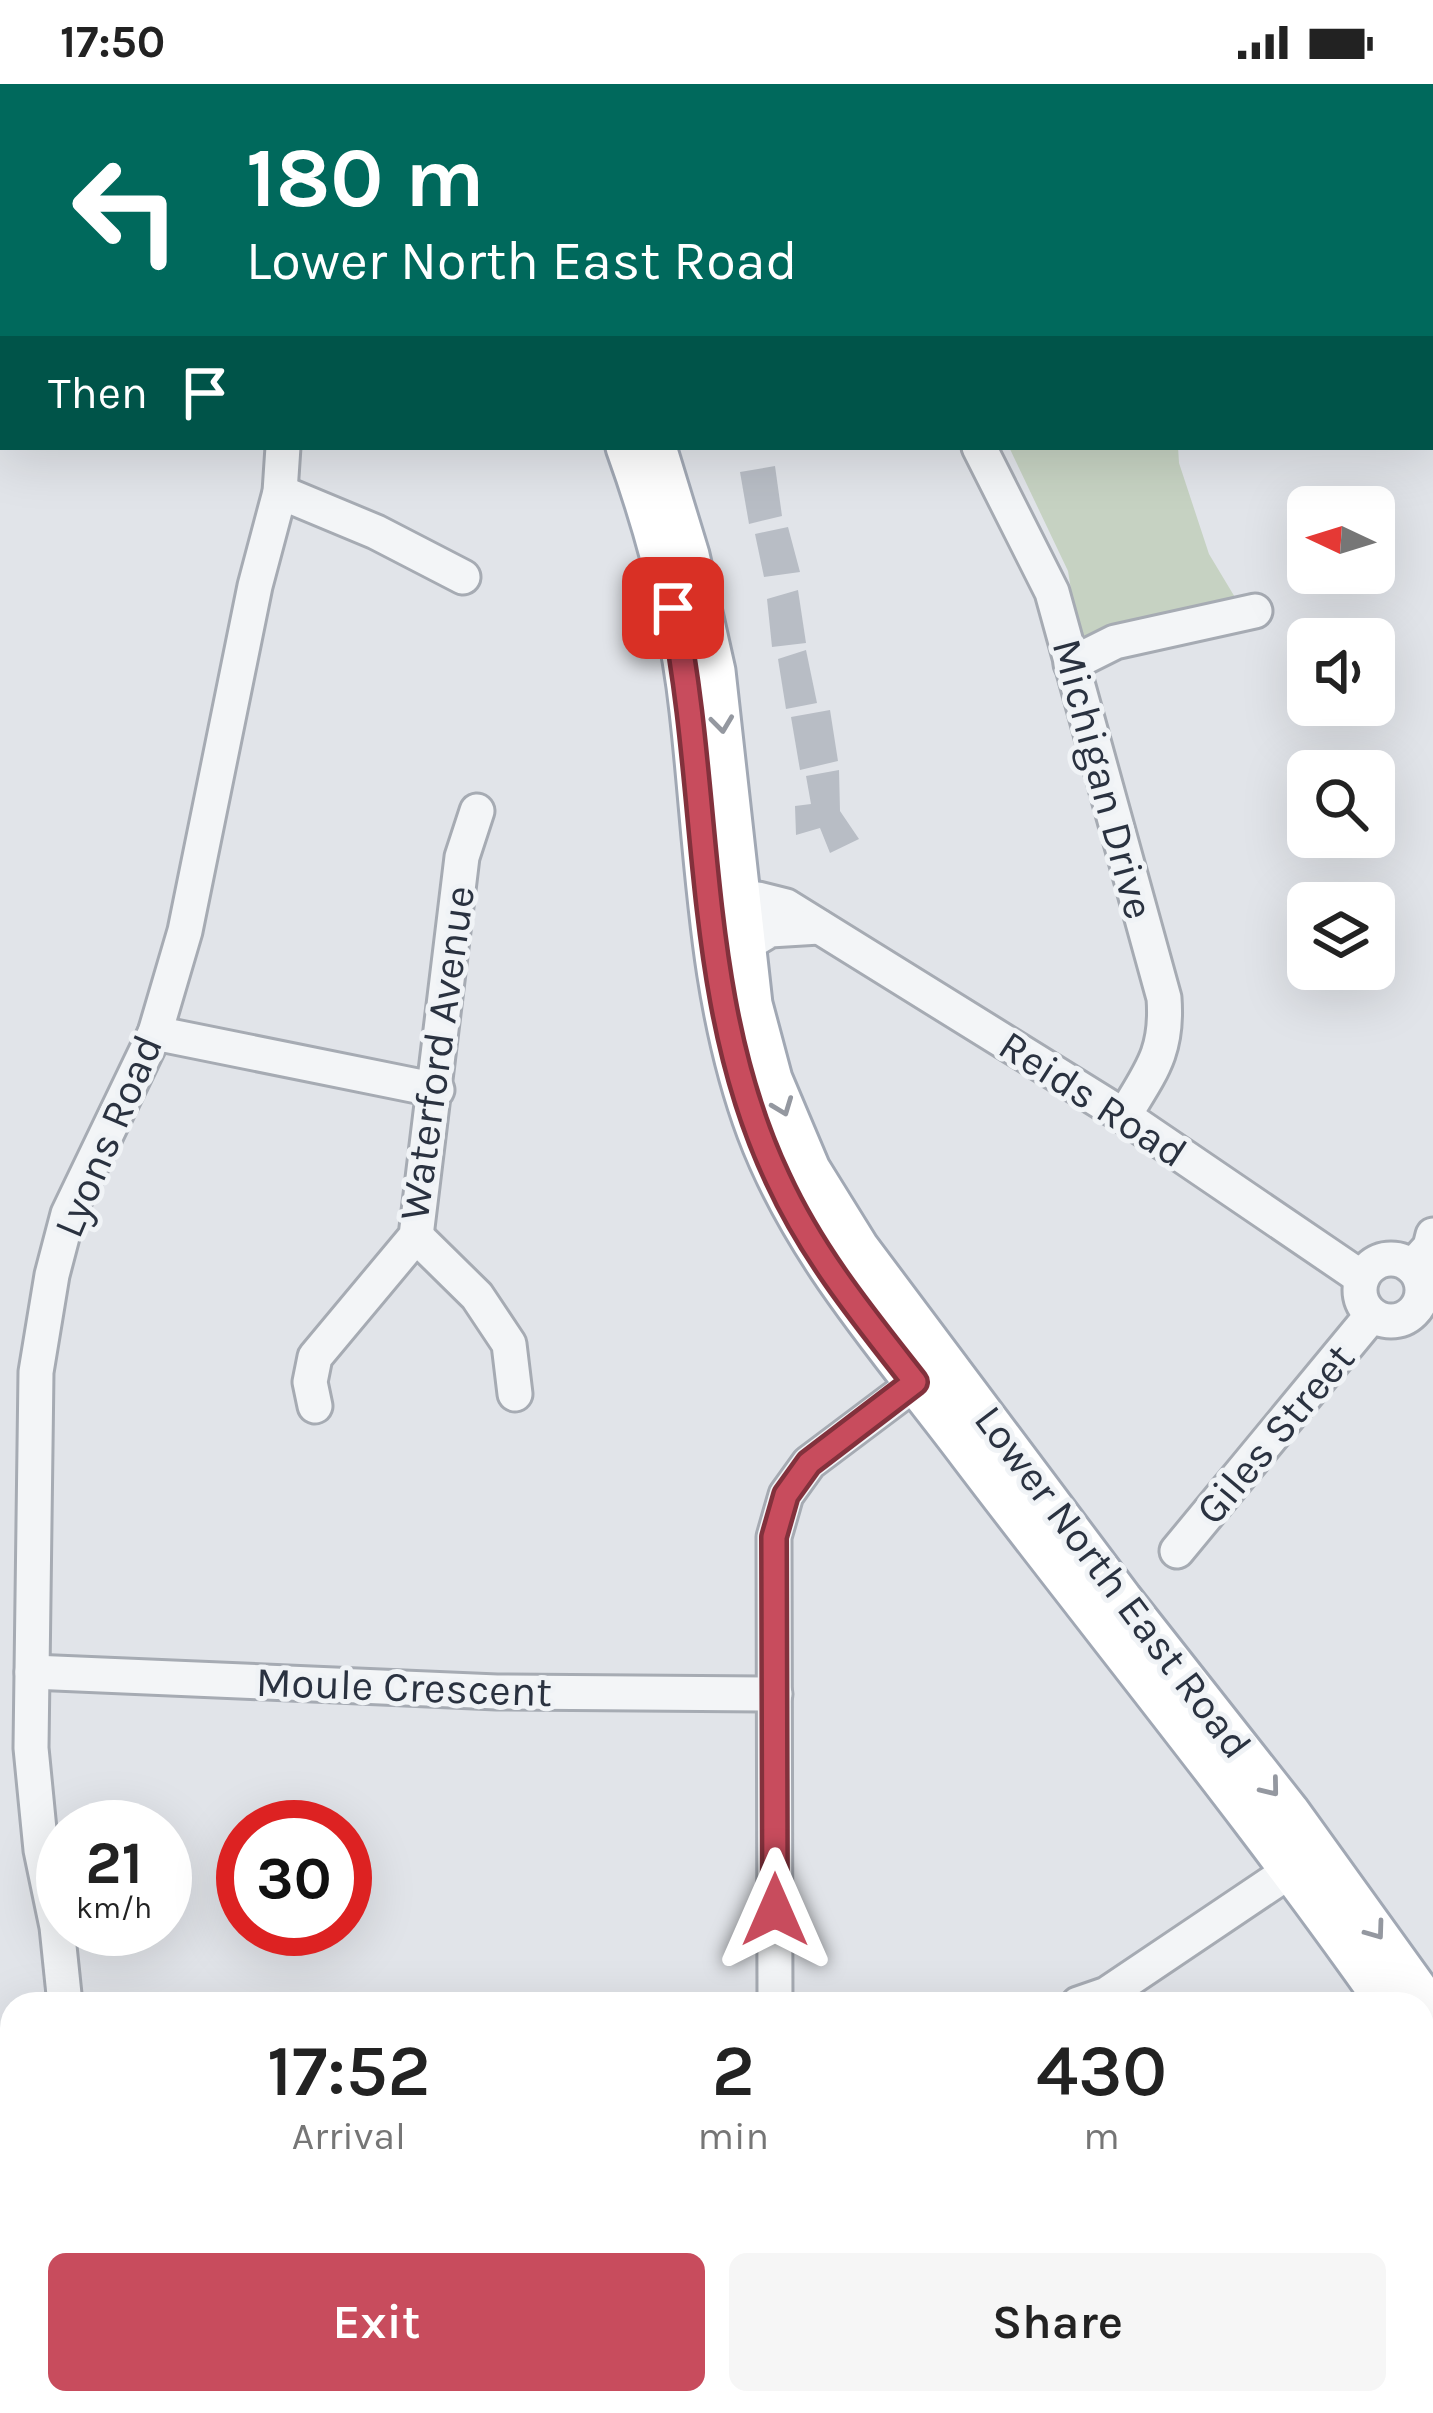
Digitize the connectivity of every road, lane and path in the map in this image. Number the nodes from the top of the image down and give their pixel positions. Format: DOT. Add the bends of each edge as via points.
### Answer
graph roads {
  1 [pos="283,450"];
  2 [pos="301,450"];
  3 [pos="627,450"];
  4 [pos="657,450"];
  5 [pos="981,450"];
  6 [pos="280,492"];
  7 [pos="463,578"];
  8 [pos="1255,611"];
  9 [pos="1071,664"];
  10 [pos="477,811"];
  11 [pos="723,899"];
  12 [pos="819,927"];
  13 [pos="743,946"];
  14 [pos="154,1033"];
  15 [pos="437,1090"];
  16 [pos="1124,1116"];
  17 [pos="1433,1234"];
  18 [pos="416,1235"];
  19 [pos="1412,1267"];
  20 [pos="1362,1278"];
  21 [pos="1372,1316"];
  22 [pos="1424,1317"];
  23 [pos="930,1371"];
  24 [pos="515,1394"];
  25 [pos="314,1406"];
  26 [pos="1177,1551"];
  27 [pos="32,1672"];
  28 [pos="775,1694"];
  29 [pos="1304,1861"];
  30 [pos="64,1992"];
  31 [pos="775,1992"];
  32 [pos="1110,1992"];
  33 [pos="1380,1992"];
  34 [pos="1417,1992"];
  35 [pos="0,2156"];
  36 [pos="0,2176"];
  1 -- 6 [label="street, Lyons Road"];
  2 -- 6 [label="street, Lyons Road"];
  3 -- 11 [label="main road, Lower North East Road" via="680,640"];
  4 -- 11 [label="main road, Lower North East Road, one-way" via="710,644 727,757"];
  5 -- 9 [label="street, Michigan Drive" via="1052,592"];
  6 -- 7 [label="street"];
  6 -- 14 [label="street, Lyons Road" via="189,914"];
  8 -- 9 [label="street" via="1114,642"];
  9 -- 16 [label="street, Michigan Drive" via="1164,998 1167,1034"];
  10 -- 15 [label="street, Waterford Avenue" via="462,857"];
  11 -- 12 [label="street, Reids Road" via="786,906"];
  11 -- 13 [label="main road, Lower North East Road"];
  11 -- 23 [label="main road, Lower North East Road" via="730,1042 764,1147 835,1280"];
  12 -- 13 [label="street" via="770,930"];
  12 -- 16 [label="street, Reids Road"];
  13 -- 23 [label="main road, Lower North East Road, one-way" via="767,1061 810,1169"];
  14 -- 15 [label="street"];
  14 -- 27 [label="street, Lyons Road" via="68,1214 43,1322 32,1426"];
  15 -- 18 [label="street, Waterford Avenue"];
  16 -- 20 [label="street, Reids Road"];
  17 -- 19 [label="street"];
  18 -- 24 [label="street" via="477,1297 509,1344"];
  18 -- 25 [label="street, Waterford Avenue" via="315,1357"];
  19 -- 20 [label="street" via="1387,1259"];
  19 -- 22 [label="street"];
  20 -- 21 [label="street" via="1359,1292"];
  21 -- 22 [label="street"];
  21 -- 26 [label="street, Giles Street"];
  23 -- 28 [label="street" via="809,1463 786,1495 774,1537"];
  23 -- 29 [label="main road, Lower North East Road" via="1122,1599"];
  27 -- 28 [label="street, Moule Crescent" via="497,1692"];
  27 -- 30 [label="street, Lyons Road" via="34,1784"];
  28 -- 31 [label="street"];
  29 -- 32 [label="street"];
  29 -- 33 [label="main road, Lower North East Road"];
  29 -- 34 [label="main road, Lower North East Road, one-way"];
  35 -- 36 [label="street"];
}
